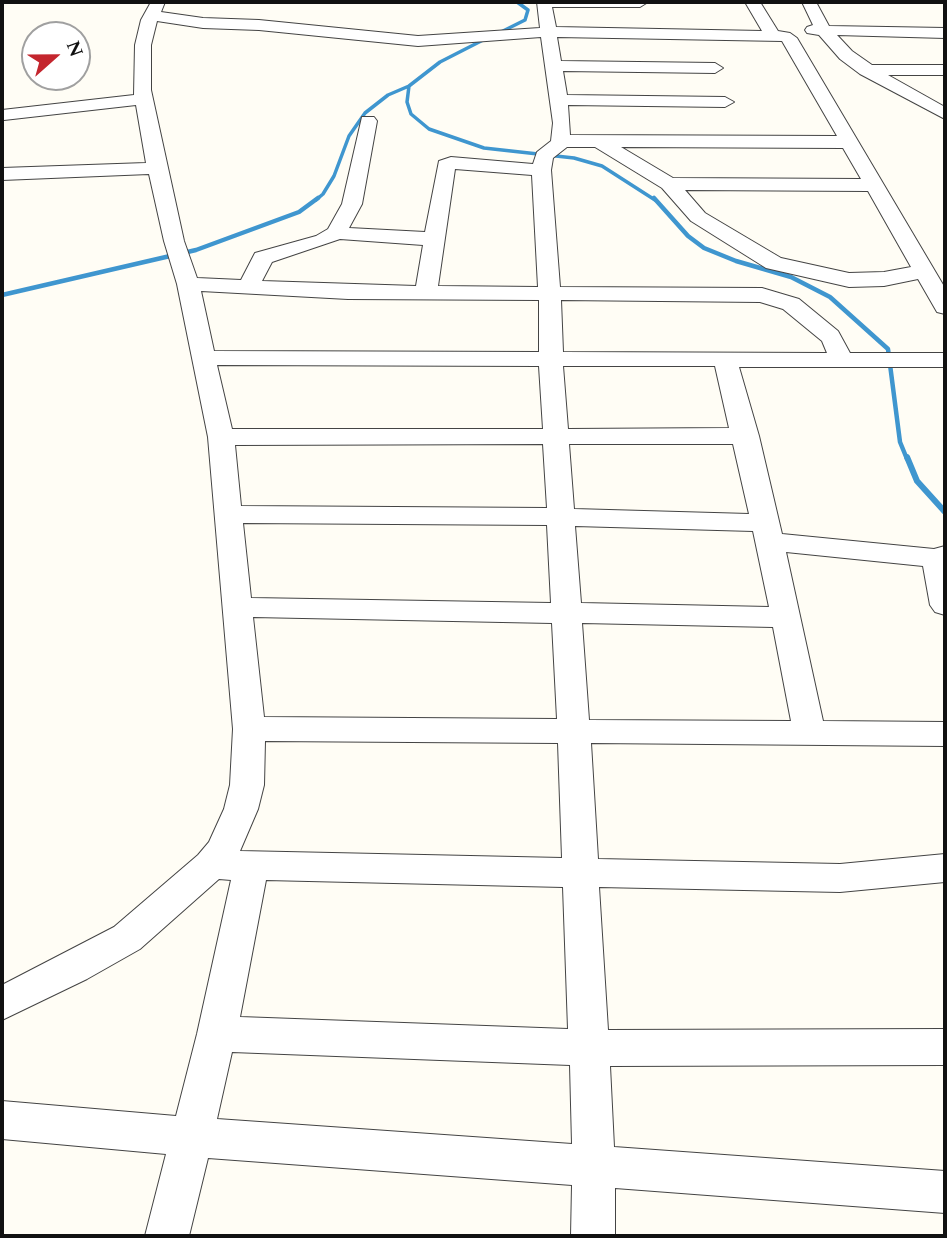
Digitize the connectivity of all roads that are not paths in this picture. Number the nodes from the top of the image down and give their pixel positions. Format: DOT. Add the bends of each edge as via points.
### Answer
graph roads {
  1 [pos="544,2"];
  2 [pos="640,2"];
  3 [pos="753,2"];
  4 [pos="809,2"];
  5 [pos="154,9"];
  6 [pos="770,31"];
  7 [pos="824,31"];
  8 [pos="549,32"];
  9 [pos="703,33"];
  10 [pos="945,33"];
  11 [pos="555,66"];
  12 [pos="715,68"];
  13 [pos="945,69"];
  14 [pos="866,70"];
  15 [pos="143,94"];
  16 [pos="561,100"];
  17 [pos="919,101"];
  18 [pos="945,102"];
  19 [pos="3,111"];
  20 [pos="945,114"];
  21 [pos="369,121"];
  22 [pos="730,122"];
  23 [pos="561,141"];
  24 [pos="600,142"];
  25 [pos="850,142"];
  26 [pos="157,168"];
  27 [pos="541,170"];
  28 [pos="2,174"];
  29 [pos="669,184"];
  30 [pos="872,185"];
  31 [pos="335,233"];
  32 [pos="435,239"];
  33 [pos="181,262"];
  34 [pos="923,271"];
  35 [pos="247,289"];
  36 [pos="426,292"];
  37 [pos="550,294"];
  38 [pos="945,307"];
  39 [pos="205,358"];
  40 [pos="551,360"];
  41 [pos="725,360"];
  42 [pos="841,360"];
  43 [pos="945,360"];
  44 [pos="746,436"];
  45 [pos="221,437"];
  46 [pos="555,437"];
  47 [pos="229,513"];
  48 [pos="560,517"];
  49 [pos="768,532"];
  50 [pos="940,557"];
  51 [pos="945,605"];
  52 [pos="236,607"];
  53 [pos="566,613"];
  54 [pos="785,617"];
  55 [pos="249,729"];
  56 [pos="574,730"];
  57 [pos="809,731"];
  58 [pos="945,734"];
  59 [pos="211,866"];
  60 [pos="251,867"];
  61 [pos="945,868"];
  62 [pos="579,873"];
  63 [pos="2,1003"];
  64 [pos="217,1034"];
  65 [pos="945,1047"];
  66 [pos="589,1048"];
  67 [pos="2,1120"];
  68 [pos="191,1137"];
  69 [pos="594,1166"];
  70 [pos="945,1192"];
  71 [pos="167,1236"];
  72 [pos="593,1236"];
  1 -- 2 [label="street"];
  1 -- 8 [label="street"];
  3 -- 6 [label="street"];
  4 -- 7 [label="street"];
  5 -- 8 [label="street" via="203,23 418,41"];
  5 -- 15 [label="street" via="142,45"];
  6 -- 7 [label="street"];
  6 -- 9 [label="street"];
  6 -- 25 [label="street" via="789,38"];
  7 -- 10 [label="street"];
  7 -- 14 [label="street"];
  8 -- 9 [label="street"];
  8 -- 11 [label="street"];
  9 -- 12 [label="street"];
  11 -- 12 [label="street"];
  11 -- 16 [label="street"];
  12 -- 22 [label="street"];
  13 -- 14 [label="street"];
  14 -- 17 [label="street"];
  15 -- 19 [label="street"];
  15 -- 26 [label="street"];
  16 -- 22 [label="street"];
  16 -- 23 [label="street"];
  17 -- 18 [label="street"];
  17 -- 20 [label="street"];
  21 -- 31 [label="street" via="352,204"];
  22 -- 24 [label="street"];
  22 -- 25 [label="street"];
  23 -- 24 [label="street"];
  23 -- 27 [label="street" via="544,156"];
  24 -- 29 [label="street"];
  25 -- 30 [label="street"];
  26 -- 28 [label="street"];
  26 -- 33 [label="street"];
  27 -- 32 [label="street" via="447,164"];
  27 -- 37 [label="street"];
  29 -- 30 [label="street"];
  29 -- 34 [label="street" via="698,217 774,263 849,279 884,279"];
  30 -- 34 [label="street"];
  31 -- 32 [label="street"];
  31 -- 35 [label="street" via="263,258"];
  32 -- 36 [label="street"];
  33 -- 35 [label="street"];
  33 -- 39 [label="street"];
  34 -- 38 [label="street"];
  35 -- 36 [label="street"];
  36 -- 37 [label="street"];
  37 -- 40 [label="street"];
  37 -- 42 [label="street" via="773,297 791,304 830,336"];
  39 -- 40 [label="street"];
  39 -- 45 [label="street"];
  40 -- 41 [label="street"];
  40 -- 46 [label="street"];
  41 -- 42 [label="street"];
  41 -- 44 [label="street"];
  42 -- 43 [label="street"];
  44 -- 46 [label="street"];
  44 -- 49 [label="street"];
  45 -- 46 [label="street"];
  45 -- 47 [label="street"];
  46 -- 48 [label="street"];
  47 -- 48 [label="street"];
  47 -- 52 [label="street"];
  48 -- 49 [label="street"];
  48 -- 53 [label="street"];
  49 -- 50 [label="street"];
  49 -- 54 [label="street"];
  50 -- 51 [label="street"];
  52 -- 53 [label="street"];
  52 -- 55 [label="street"];
  53 -- 54 [label="street"];
  53 -- 56 [label="street"];
  54 -- 57 [label="street"];
  55 -- 56 [label="street"];
  55 -- 59 [label="street" via="247,785 241,809"];
  56 -- 57 [label="street"];
  56 -- 62 [label="street"];
  57 -- 58 [label="street"];
  59 -- 60 [label="street"];
  59 -- 63 [label="street" via="127,938"];
  60 -- 62 [label="street"];
  60 -- 64 [label="street"];
  61 -- 62 [label="street" via="854,878"];
  62 -- 66 [label="street"];
  64 -- 66 [label="street"];
  64 -- 68 [label="street"];
  65 -- 66 [label="street"];
  66 -- 69 [label="street"];
  67 -- 68 [label="street"];
  68 -- 69 [label="street"];
  68 -- 71 [label="street"];
  69 -- 70 [label="street"];
  69 -- 72 [label="street"];
}
